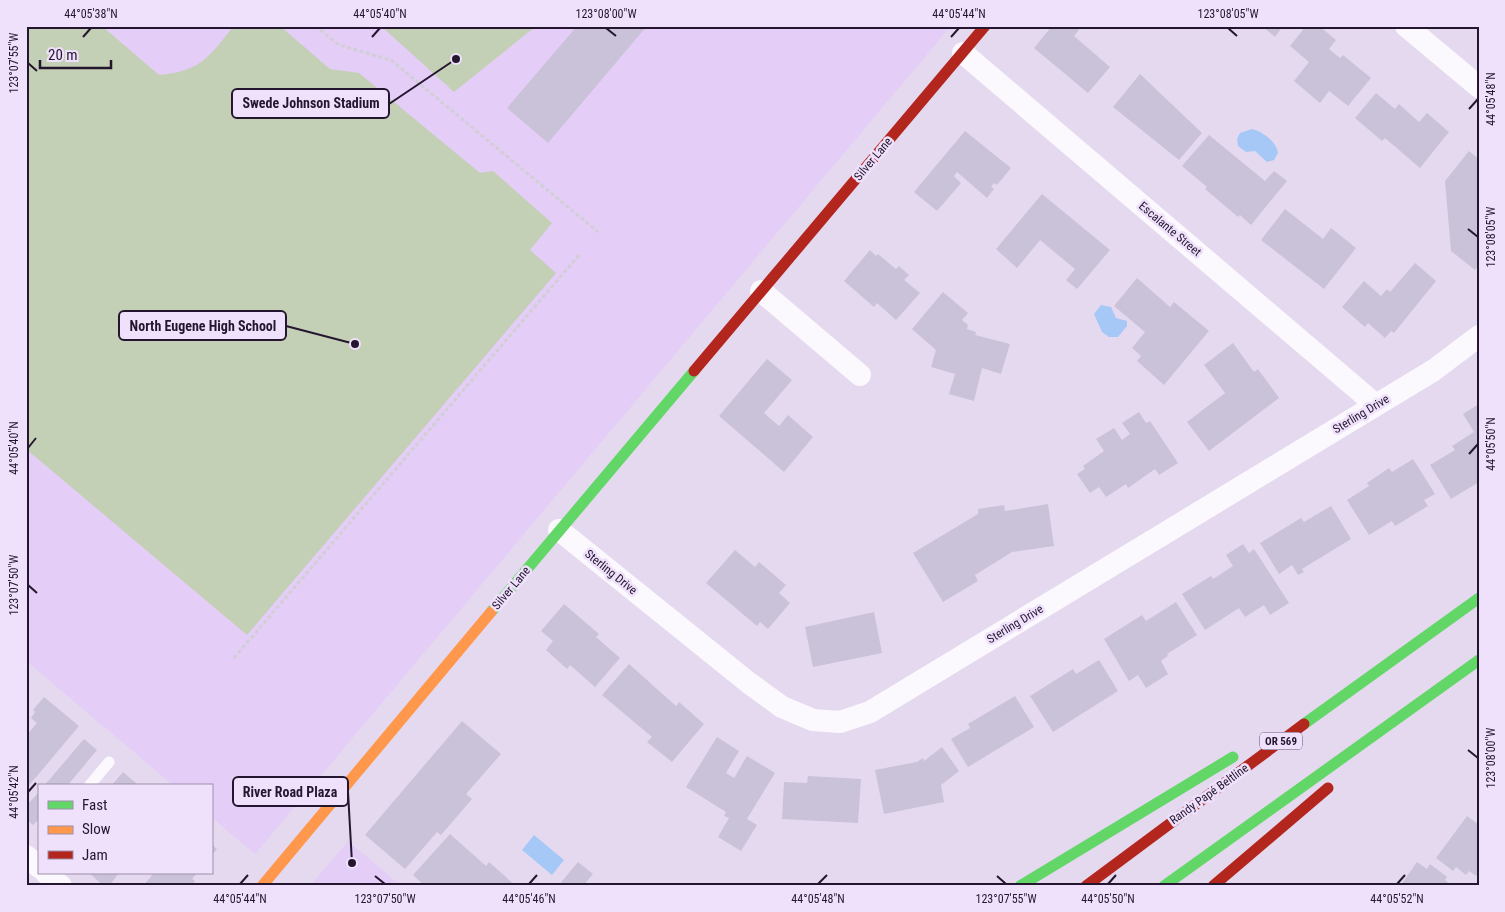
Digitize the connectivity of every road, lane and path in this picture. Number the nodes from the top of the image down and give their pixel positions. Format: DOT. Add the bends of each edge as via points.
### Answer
graph roads {
  1 [pos="315,26"];
  2 [pos="985,26"];
  3 [pos="1406,26"];
  4 [pos="963,53"];
  5 [pos="1479,87"];
  6 [pos="598,232"];
  7 [pos="579,255"];
  8 [pos="761,291"];
  9 [pos="1479,336"];
  10 [pos="860,375"];
  11 [pos="1376,405"];
  12 [pos="560,530"];
  13 [pos="1479,598"];
  14 [pos="234,658"];
  15 [pos="1478,661"];
  16 [pos="1380,668"];
  17 [pos="1271,734"];
  18 [pos="1246,749"];
  19 [pos="1364,757"];
  20 [pos="109,762"];
  21 [pos="1334,783"];
  22 [pos="91,784"];
  23 [pos="47,874"];
  24 [pos="61,886"];
  25 [pos="262,886"];
  26 [pos="1020,886"];
  27 [pos="1086,886"];
  28 [pos="1164,886"];
  29 [pos="1213,886"];
  1 -- 6 [label="path" via="339,46 391,60"];
  2 -- 4 [label="main road, Silver Lane"];
  3 -- 5 [label="street"];
  4 -- 8 [label="main road, Silver Lane"];
  4 -- 11 [label="street, Escalante Street"];
  7 -- 14 [label="path"];
  8 -- 10 [label="street"];
  8 -- 12 [label="main road, Silver Lane"];
  9 -- 11 [label="street, Sterling Drive" via="1434,370"];
  11 -- 12 [label="street, Sterling Drive" via="870,712 840,722 813,720 782,707"];
  12 -- 25 [label="main road, Silver Lane"];
  13 -- 16 [label="main road, Randy Papé Beltline / OR 569"];
  15 -- 19 [label="main road"];
  15 -- 28 [label="main road"];
  16 -- 17 [label="main road"];
  16 -- 27 [label="main road, Randy Papé Beltline / OR 569"];
  18 -- 26 [label="main road"];
  20 -- 22 [label="lane"];
  21 -- 29 [label="main road"];
  23 -- 24 [label="street"];
}
